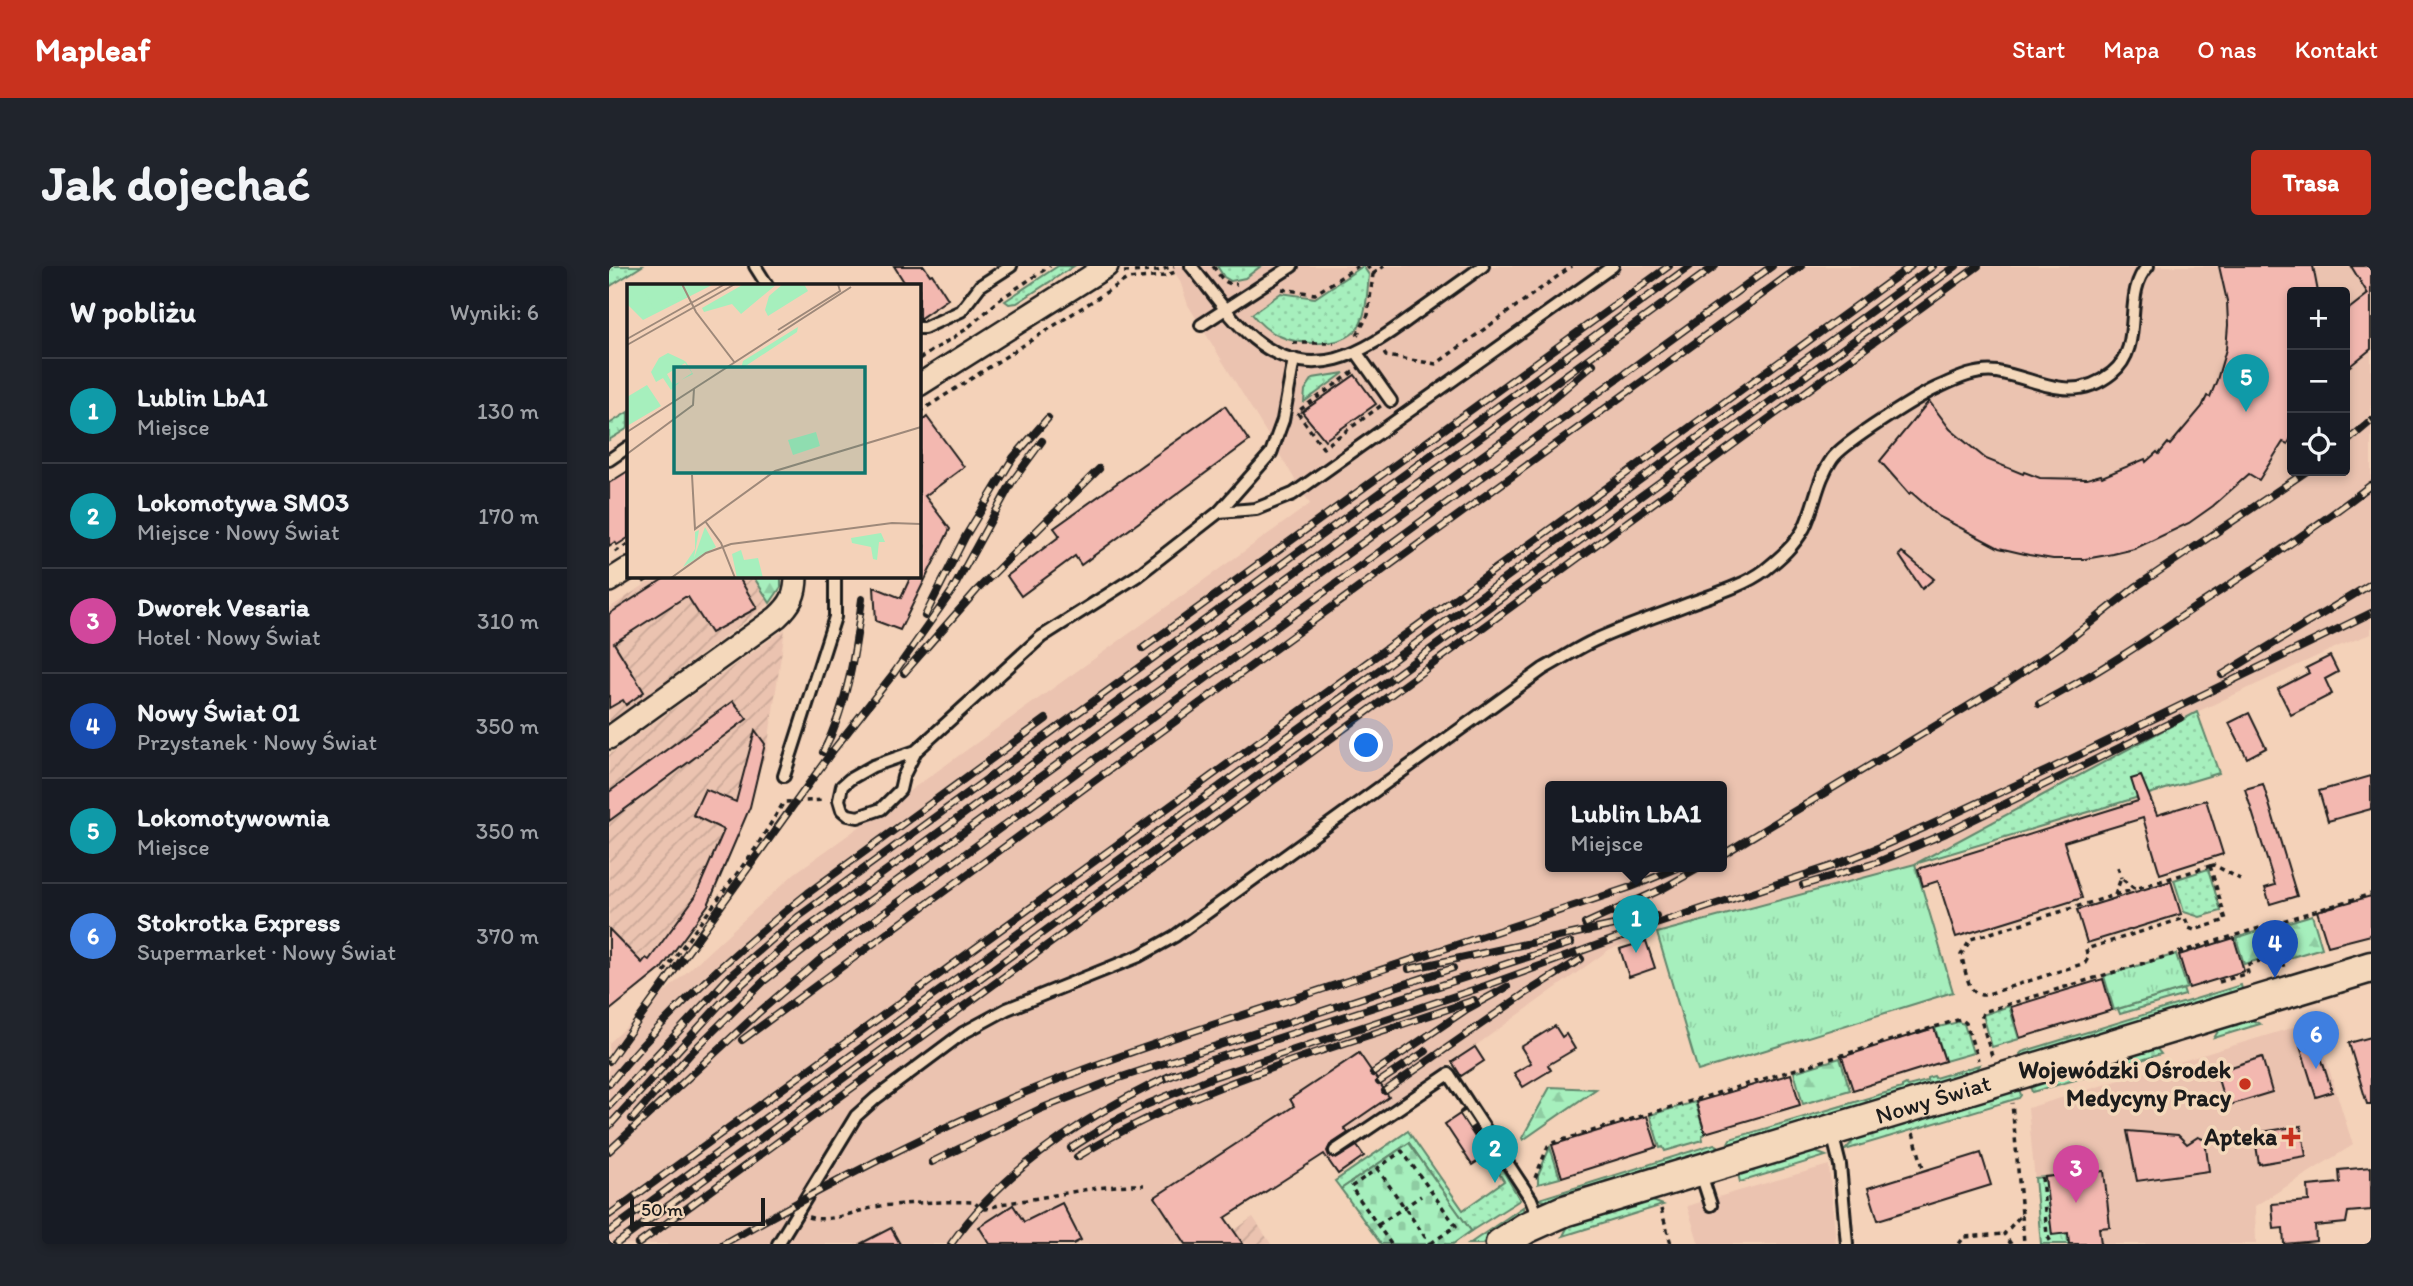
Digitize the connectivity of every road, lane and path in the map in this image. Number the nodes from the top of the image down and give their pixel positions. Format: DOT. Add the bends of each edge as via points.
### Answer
graph roads {
  1 [pos="755,266"];
  2 [pos="1011,266"];
  3 [pos="1050,266"];
  4 [pos="1174,266"];
  5 [pos="1213,266"];
  6 [pos="1292,266"];
  7 [pos="1358,266"];
  8 [pos="1367,266"];
  9 [pos="1384,266"];
  10 [pos="1483,266"];
  11 [pos="1572,266"];
  12 [pos="1613,266"];
  13 [pos="2148,266"];
  14 [pos="1187,268"];
  15 [pos="1103,269"];
  16 [pos="1373,274"];
  17 [pos="1245,281"];
  18 [pos="766,284"];
  19 [pos="1279,289"];
  20 [pos="1226,309"];
  21 [pos="1201,325"];
  22 [pos="921,328"];
  23 [pos="1356,336"];
  24 [pos="1282,340"];
  25 [pos="1345,342"];
  26 [pos="1377,343"];
  27 [pos="1357,353"];
  28 [pos="1386,356"];
  29 [pos="921,358"];
  30 [pos="1294,359"];
  31 [pos="1362,365"];
  32 [pos="1343,370"];
  33 [pos="921,384"];
  34 [pos="1299,400"];
  35 [pos="1391,401"];
  36 [pos="921,411"];
  37 [pos="1297,412"];
  38 [pos="1295,424"];
  39 [pos="627,448"];
  40 [pos="609,460"];
  41 [pos="1219,512"];
  42 [pos="627,545"];
  43 [pos="609,556"];
  44 [pos="627,570"];
  45 [pos="796,578"];
  46 [pos="835,578"];
  47 [pos="609,581"];
  48 [pos="609,738"];
  49 [pos="916,751"];
  50 [pos="784,776"];
  51 [pos="839,800"];
  52 [pos="2210,866"];
  53 [pos="2118,867"];
  54 [pos="2121,878"];
  55 [pos="2239,879"];
  56 [pos="2135,889"];
  57 [pos="2115,894"];
  58 [pos="2371,894"];
  59 [pos="2270,924"];
  60 [pos="2280,955"];
  61 [pos="2371,967"];
  62 [pos="2284,968"];
  63 [pos="664,972"];
  64 [pos="2219,982"];
  65 [pos="1992,1056"];
  66 [pos="1978,1060"];
  67 [pos="2012,1103"];
  68 [pos="1831,1130"];
  69 [pos="1913,1133"];
  70 [pos="1335,1151"];
  71 [pos="1377,1168"];
  72 [pos="1700,1171"];
  73 [pos="1924,1171"];
  74 [pos="2042,1177"];
  75 [pos="1144,1185"];
  76 [pos="1535,1186"];
  77 [pos="1421,1196"];
  78 [pos="1711,1205"];
  79 [pos="1404,1207"];
  80 [pos="1661,1209"];
  81 [pos="796,1213"];
  82 [pos="2022,1214"];
  83 [pos="1540,1221"];
  84 [pos="1378,1225"];
  85 [pos="2004,1234"];
  86 [pos="778,1244"];
  87 [pos="1391,1244"];
  88 [pos="1430,1244"];
  89 [pos="1501,1244"];
  90 [pos="1671,1244"];
  91 [pos="1847,1244"];
  92 [pos="1959,1244"];
  93 [pos="2011,1244"];
  94 [pos="2024,1244"];
  95 [pos="2052,1244"];
  1 -- 18 [label="lane"];
  2 -- 22 [label="lane" via="980,286 961,311"];
  3 -- 29 [label="path"];
  4 -- 15 [label="path" via="1157,271"];
  5 -- 17 [label="path" via="1224,281"];
  6 -- 20 [label="lane"];
  7 -- 19 [label="path" via="1315,294"];
  8 -- 16 [label="path"];
  9 -- 16 [label="path"];
  10 -- 26 [label="lane"];
  11 -- 28 [label="path" via="1436,364"];
  12 -- 41 [label="lane" via="1293,494 1256,509"];
  13 -- 81 [label="lane" via="2134,299 2125,358 2113,372 2085,388 2073,389 2041,386 1995,372 1969,374 1937,387 1858,436 1832,458 1804,528 1789,549 1762,572 1590,643 1543,669 1175,936 1139,956 1007,1009 963,1033 856,1116"];
  14 -- 20 [label="lane"];
  14 -- 36 [label="path" via="1164,276 1127,279"];
  15 -- 33 [label="street"];
  16 -- 23 [label="path" via="1368,315"];
  20 -- 21 [label="lane"];
  20 -- 30 [label="lane" via="1265,348"];
  24 -- 25 [label="path" via="1313,345"];
  26 -- 27 [label="lane"];
  26 -- 28 [label="path"];
  27 -- 30 [label="lane" via="1321,362"];
  27 -- 31 [label="lane"];
  28 -- 31 [label="path"];
  30 -- 41 [label="lane" via="1283,420 1271,453"];
  31 -- 32 [label="path"];
  31 -- 35 [label="lane"];
  31 -- 37 [label="path"];
  31 -- 37 [label="path" via="1386,402 1323,448"];
  34 -- 37 [label="path"];
  37 -- 38 [label="path"];
  39 -- 40 [label="lane"];
  41 -- 49 [label="lane" via="1137,576 1041,637"];
  42 -- 43 [label="path"];
  44 -- 47 [label="street"];
  45 -- 48 [label="street" via="796,592 777,618"];
  46 -- 50 [label="lane" via="835,618"];
  49 -- 51 [label="lane" via="850,779 842,786"];
  49 -- 51 [label="lane" via="900,790 881,808 867,815 848,816"];
  51 -- 63 [label="path" via="784,802"];
  52 -- 55 [label="path"];
  52 -- 56 [label="path"];
  52 -- 57 [label="path" via="2226,920 2194,930 2185,918 2086,949 2085,963 1981,996 1972,991 1961,955 1971,939"];
  53 -- 54 [label="path"];
  54 -- 56 [label="path"];
  54 -- 57 [label="path"];
  56 -- 57 [label="path"];
  58 -- 59 [label="path"];
  59 -- 60 [label="path"];
  59 -- 65 [label="path" via="1983,1013 1980,1020"];
  60 -- 62 [label="path"];
  60 -- 64 [label="path" via="2246,965 2248,973"];
  61 -- 68 [label="street, Nowy Świat"];
  66 -- 76 [label="path" via="1965,1021 1958,1020 1553,1143"];
  67 -- 82 [label="path"];
  68 -- 72 [label="street, Nowy Świat"];
  68 -- 91 [label="lane" via="1840,1165"];
  69 -- 73 [label="path"];
  70 -- 83 [label="lane" via="1449,1074 1531,1199"];
  71 -- 79 [label="path"];
  71 -- 84 [label="path" via="1351,1187"];
  71 -- 88 [label="path" via="1402,1151 1448,1215 1455,1226"];
  72 -- 78 [label="lane"];
  72 -- 83 [label="street, Nowy Świat"];
  74 -- 95 [label="path" via="2047,1235"];
  75 -- 81 [label="path" via="1001,1203 988,1210 974,1202 955,1201 881,1206 828,1219"];
  77 -- 79 [label="path"];
  79 -- 84 [label="path"];
  79 -- 88 [label="path"];
  80 -- 90 [label="path"];
  81 -- 86 [label="lane"];
  82 -- 85 [label="path"];
  82 -- 94 [label="path"];
  83 -- 89 [label="street, Nowy Świat"];
  84 -- 87 [label="path"];
  85 -- 92 [label="path" via="1964,1237"];
  85 -- 93 [label="path"];
}
